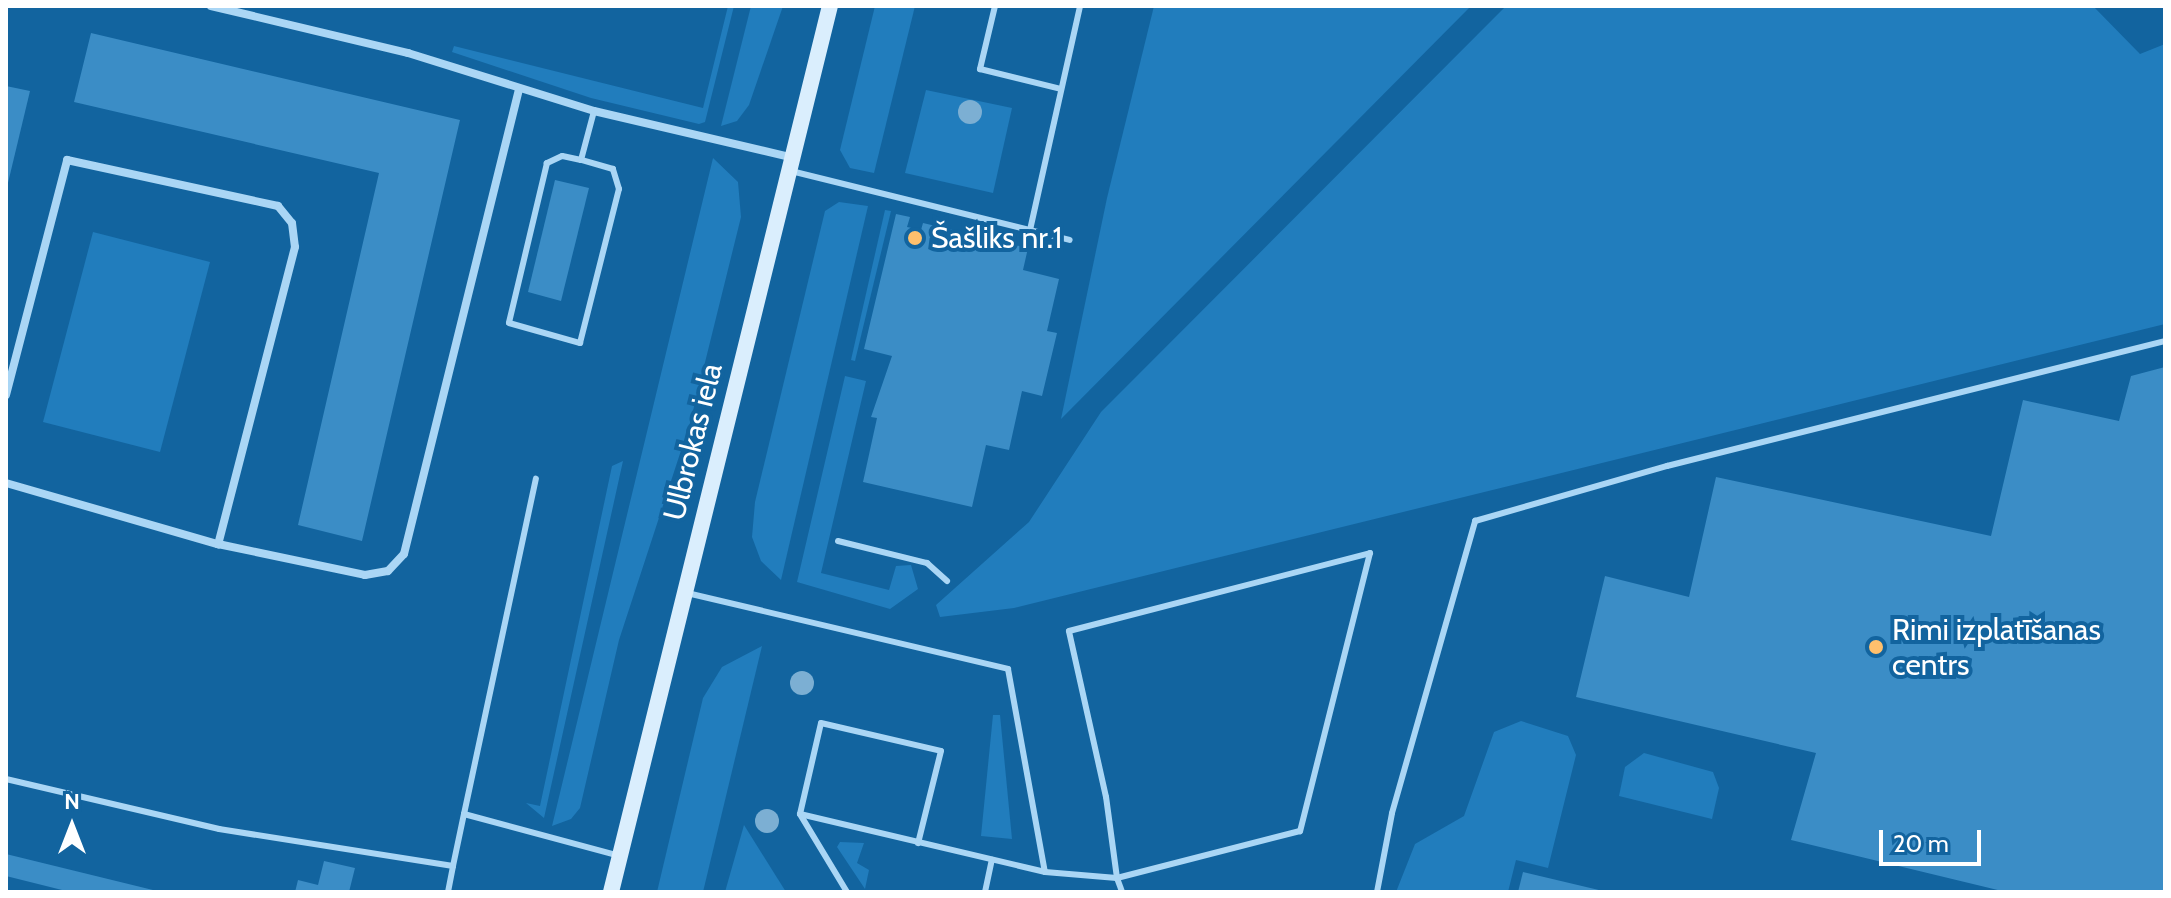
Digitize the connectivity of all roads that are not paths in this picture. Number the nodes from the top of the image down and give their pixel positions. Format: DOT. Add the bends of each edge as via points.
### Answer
graph roads {
  1 [pos="211,6"];
  2 [pos="830,6"];
  3 [pos="995,6"];
  4 [pos="1080,6"];
  5 [pos="1061,89"];
  6 [pos="519,90"];
  7 [pos="594,111"];
  8 [pos="581,160"];
  9 [pos="792,165"];
  10 [pos="1030,230"];
  11 [pos="1070,240"];
  12 [pos="2165,341"];
  13 [pos="6,395"];
  14 [pos="536,479"];
  15 [pos="6,483"];
  16 [pos="838,541"];
  17 [pos="218,544"];
  18 [pos="947,581"];
  19 [pos="684,592"];
  20 [pos="6,779"];
  21 [pos="464,814"];
  22 [pos="800,814"];
  23 [pos="918,843"];
  24 [pos="620,856"];
  25 [pos="992,860"];
  26 [pos="453,866"];
  27 [pos="1045,872"];
  28 [pos="1117,878"];
  29 [pos="448,892"];
  30 [pos="611,892"];
  31 [pos="847,892"];
  32 [pos="985,892"];
  33 [pos="1122,892"];
  34 [pos="1377,892"];
  1 -- 6 [label="street" via="408,53"];
  2 -- 9 [label="main road, Ulbrokas iela"];
  3 -- 5 [label="lane" via="980,69"];
  4 -- 5 [label="lane"];
  5 -- 10 [label="lane"];
  6 -- 7 [label="street"];
  6 -- 17 [label="street" via="404,554 388,571 365,575"];
  7 -- 8 [label="lane"];
  7 -- 9 [label="street"];
  8 -- 8 [label="lane" via="613,169 619,189 580,343 509,323 547,163 562,156"];
  9 -- 10 [label="lane"];
  9 -- 19 [label="main road, Ulbrokas iela"];
  10 -- 11 [label="lane"];
  12 -- 34 [label="lane" via="1667,466 1475,521 1410,767 1392,813"];
  13 -- 17 [label="street" via="67,160 278,206 292,223 295,247"];
  14 -- 21 [label="lane"];
  15 -- 17 [label="street"];
  16 -- 18 [label="lane" via="927,563"];
  19 -- 24 [label="main road, Ulbrokas iela"];
  19 -- 27 [label="lane" via="1008,669"];
  20 -- 26 [label="lane" via="219,829"];
  21 -- 24 [label="lane"];
  21 -- 26 [label="lane"];
  22 -- 23 [label="lane"];
  22 -- 23 [label="lane" via="821,723 941,751"];
  22 -- 31 [label="lane"];
  23 -- 25 [label="lane"];
  24 -- 30 [label="main road, Ulbrokas iela"];
  25 -- 27 [label="lane"];
  25 -- 32 [label="lane"];
  26 -- 29 [label="lane"];
  27 -- 28 [label="lane"];
  28 -- 28 [label="lane" via="1300,831 1370,553 1069,631 1106,797"];
  28 -- 33 [label="lane"];
}
